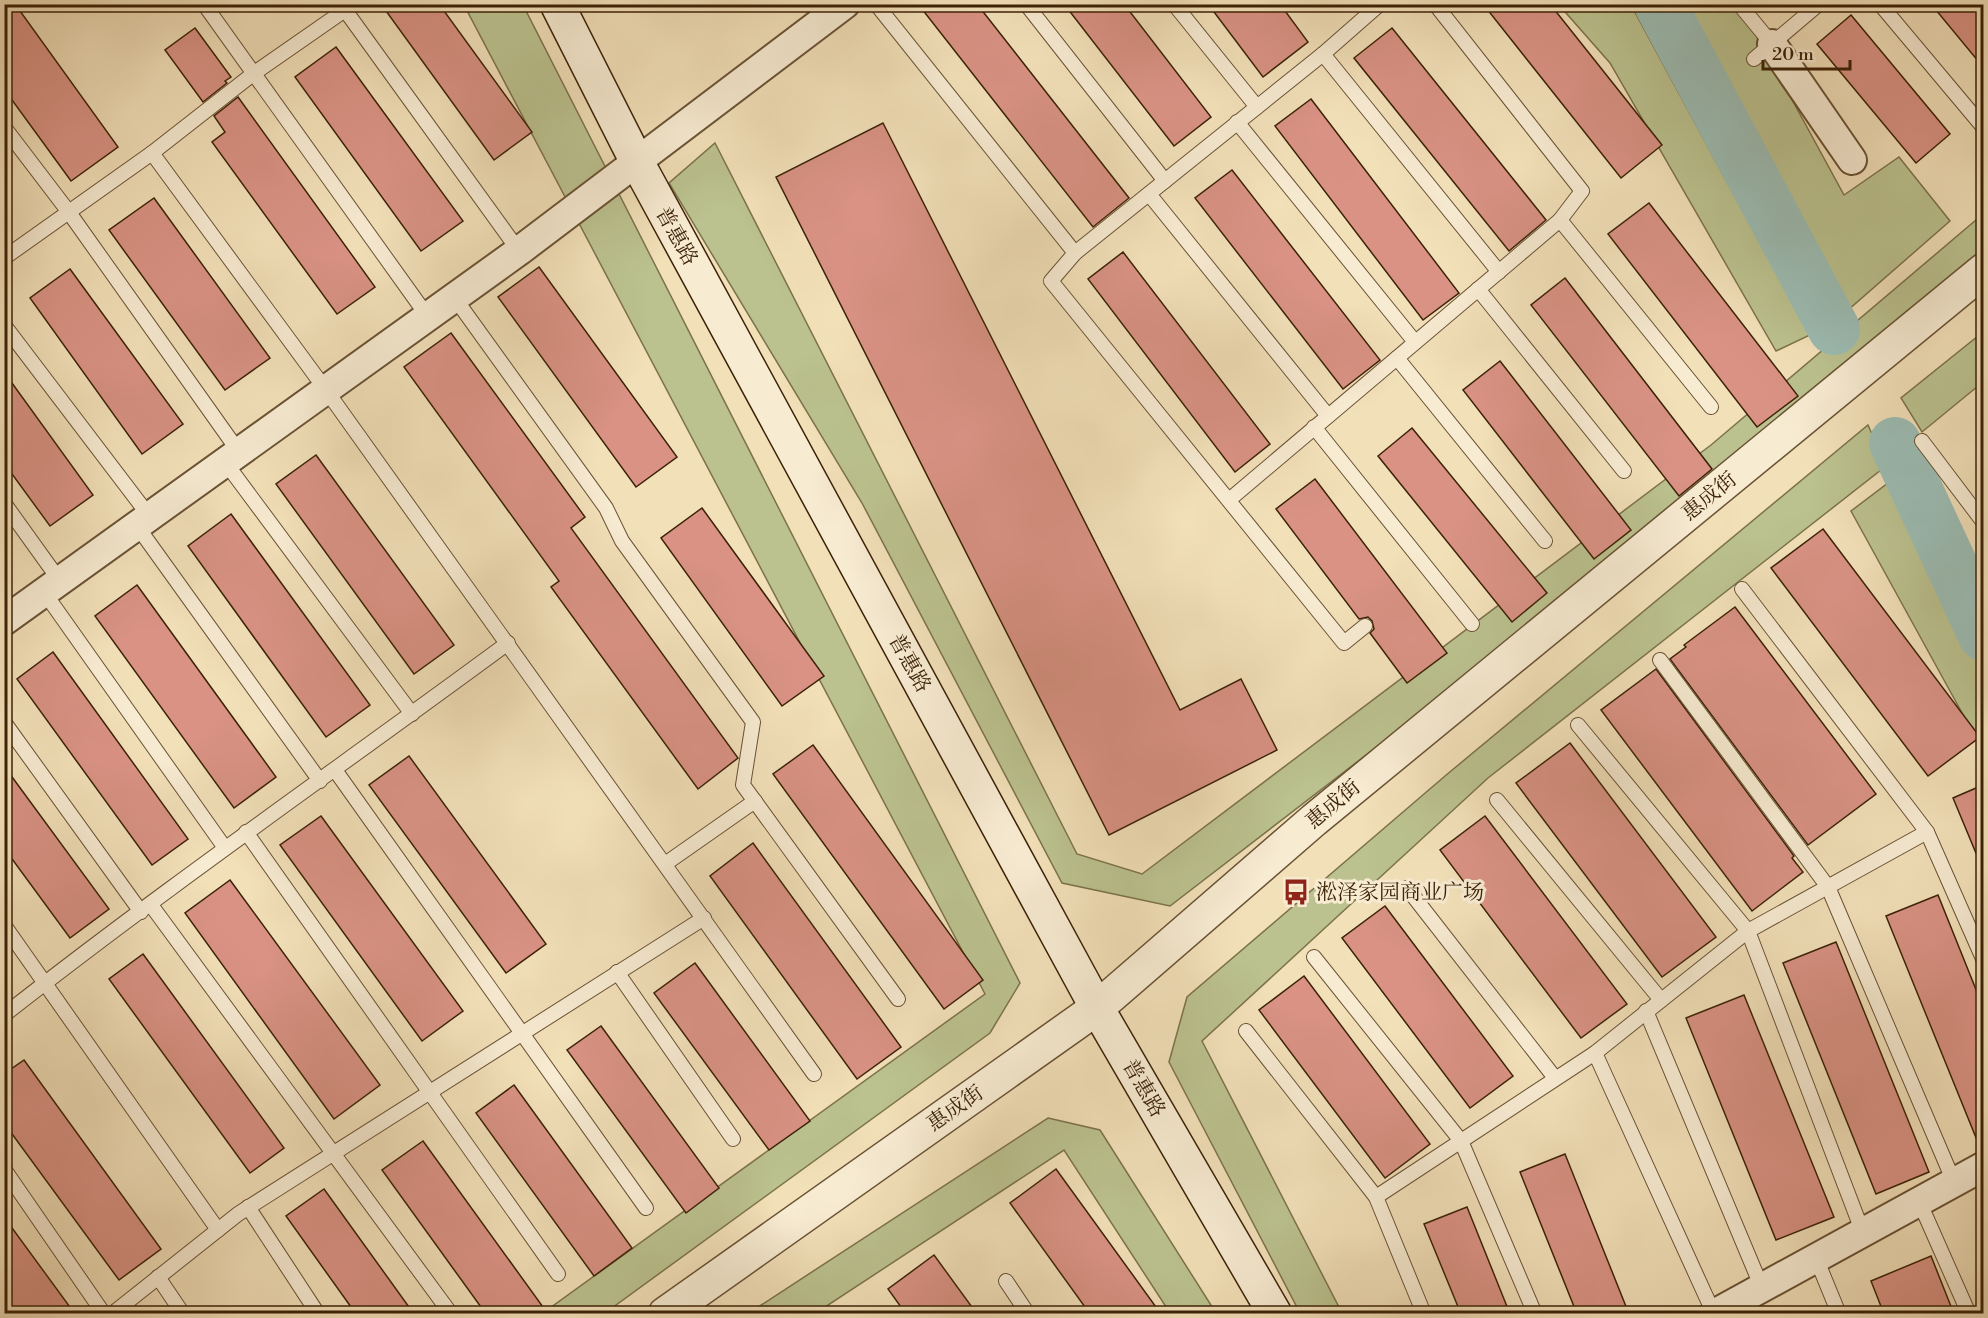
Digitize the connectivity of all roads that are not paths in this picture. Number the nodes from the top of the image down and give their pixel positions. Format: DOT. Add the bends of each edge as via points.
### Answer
graph roads {
  1 [pos="204,4"];
  2 [pos="557,4"];
  3 [pos="844,4"];
  4 [pos="876,4"];
  5 [pos="1026,4"];
  6 [pos="1174,4"];
  7 [pos="1435,4"];
  8 [pos="1739,4"];
  9 [pos="1819,4"];
  10 [pos="1880,4"];
  11 [pos="1375,6"];
  12 [pos="346,7"];
  13 [pos="1763,52"];
  14 [pos="1323,54"];
  15 [pos="253,74"];
  16 [pos="1257,107"];
  17 [pos="1237,122"];
  18 [pos="4,128"];
  19 [pos="1983,128"];
  20 [pos="152,153"];
  21 [pos="1852,160"];
  22 [pos="637,162"];
  23 [pos="1165,181"];
  24 [pos="1149,194"];
  25 [pos="68,211"];
  26 [pos="1560,220"];
  27 [pos="519,251"];
  28 [pos="1075,253"];
  29 [pos="4,258"];
  30 [pos="1983,270"];
  31 [pos="1499,272"];
  32 [pos="1478,289"];
  33 [pos="454,297"];
  34 [pos="428,316"];
  35 [pos="4,325"];
  36 [pos="1415,342"];
  37 [pos="1397,358"];
  38 [pos="326,390"];
  39 [pos="1711,407"];
  40 [pos="1328,416"];
  41 [pos="1314,427"];
  42 [pos="1922,441"];
  43 [pos="232,457"];
  44 [pos="1624,471"];
  45 [pos="1228,501"];
  46 [pos="4,503"];
  47 [pos="143,521"];
  48 [pos="1983,523"];
  49 [pos="1545,541"];
  50 [pos="52,586"];
  51 [pos="1742,589"];
  52 [pos="4,621"];
  53 [pos="1472,624"];
  54 [pos="1365,626"];
  55 [pos="508,643"];
  56 [pos="1660,660"];
  57 [pos="412,714"];
  58 [pos="4,722"];
  59 [pos="1578,724"];
  60 [pos="335,770"];
  61 [pos="320,781"];
  62 [pos="1497,800"];
  63 [pos="755,801"];
  64 [pos="246,831"];
  65 [pos="1927,832"];
  66 [pos="225,848"];
  67 [pos="665,864"];
  68 [pos="1828,887"];
  69 [pos="1407,888"];
  70 [pos="146,908"];
  71 [pos="704,918"];
  72 [pos="4,925"];
  73 [pos="1748,931"];
  74 [pos="1314,957"];
  75 [pos="1983,961"];
  76 [pos="617,972"];
  77 [pos="45,983"];
  78 [pos="898,999"];
  79 [pos="1661,1000"];
  80 [pos="1097,1008"];
  81 [pos="1647,1011"];
  82 [pos="4,1015"];
  83 [pos="1246,1031"];
  84 [pos="521,1034"];
  85 [pos="1595,1053"];
  86 [pos="814,1074"];
  87 [pos="1555,1078"];
  88 [pos="431,1091"];
  89 [pos="733,1139"];
  90 [pos="1461,1141"];
  91 [pos="334,1153"];
  92 [pos="1983,1166"];
  93 [pos="4,1169"];
  94 [pos="1954,1182"];
  95 [pos="1376,1197"];
  96 [pos="1919,1201"];
  97 [pos="248,1207"];
  98 [pos="646,1208"];
  99 [pos="218,1230"];
  100 [pos="1863,1233"];
  101 [pos="1816,1258"];
  102 [pos="558,1274"];
  103 [pos="158,1277"];
  104 [pos="1006,1281"];
  105 [pos="1762,1287"];
  106 [pos="1714,1313"];
  107 [pos="104,1314"];
  108 [pos="112,1314"];
  109 [pos="183,1314"];
  110 [pos="318,1314"];
  111 [pos="451,1314"];
  112 [pos="665,1314"];
  113 [pos="1028,1314"];
  114 [pos="1275,1314"];
  115 [pos="1424,1314"];
  116 [pos="1535,1314"];
  117 [pos="1839,1314"];
  118 [pos="1969,1314"];
  1 -- 15 [label="lane"];
  2 -- 22 [label="street, 普惠路"];
  3 -- 22 [label="street"];
  4 -- 28 [label="lane"];
  5 -- 23 [label="lane"];
  6 -- 16 [label="lane"];
  7 -- 26 [label="lane" via="1582,191"];
  8 -- 13 [label="lane"];
  9 -- 13 [label="lane"];
  10 -- 19 [label="lane"];
  11 -- 14 [label="lane"];
  12 -- 15 [label="lane"];
  12 -- 27 [label="lane"];
  13 -- 21 [label="street"];
  14 -- 16 [label="lane"];
  14 -- 31 [label="lane"];
  15 -- 20 [label="lane"];
  15 -- 34 [label="lane"];
  16 -- 17 [label="lane"];
  17 -- 23 [label="lane"];
  17 -- 36 [label="lane"];
  18 -- 25 [label="lane"];
  20 -- 25 [label="lane"];
  20 -- 38 [label="lane"];
  22 -- 27 [label="street"];
  22 -- 80 [label="street, 普惠路"];
  23 -- 24 [label="lane"];
  24 -- 28 [label="lane"];
  24 -- 40 [label="lane"];
  25 -- 29 [label="lane"];
  25 -- 43 [label="lane"];
  26 -- 31 [label="lane"];
  26 -- 39 [label="lane"];
  27 -- 33 [label="street"];
  28 -- 45 [label="lane" via="1051,281"];
  30 -- 80 [label="street, 惠成街" via="1314,820"];
  31 -- 32 [label="lane"];
  32 -- 36 [label="lane"];
  32 -- 44 [label="lane"];
  33 -- 34 [label="street"];
  33 -- 63 [label="lane" via="753,722 743,785"];
  34 -- 38 [label="street"];
  35 -- 47 [label="lane"];
  36 -- 37 [label="lane"];
  37 -- 40 [label="lane"];
  37 -- 49 [label="lane"];
  38 -- 43 [label="street"];
  38 -- 55 [label="lane"];
  40 -- 41 [label="lane"];
  41 -- 45 [label="lane"];
  41 -- 53 [label="lane"];
  42 -- 48 [label="lane"];
  43 -- 47 [label="street"];
  43 -- 57 [label="lane"];
  45 -- 54 [label="lane" via="1344,643"];
  46 -- 50 [label="lane"];
  47 -- 50 [label="street"];
  47 -- 61 [label="lane"];
  50 -- 52 [label="street"];
  50 -- 66 [label="lane"];
  51 -- 65 [label="lane"];
  55 -- 57 [label="lane"];
  55 -- 67 [label="lane"];
  56 -- 68 [label="lane"];
  57 -- 60 [label="lane"];
  58 -- 70 [label="lane"];
  59 -- 73 [label="lane"];
  60 -- 61 [label="lane"];
  60 -- 84 [label="lane"];
  61 -- 64 [label="lane"];
  62 -- 79 [label="lane"];
  63 -- 67 [label="lane"];
  63 -- 78 [label="lane"];
  64 -- 66 [label="lane"];
  64 -- 88 [label="lane"];
  65 -- 68 [label="lane"];
  65 -- 75 [label="lane"];
  66 -- 70 [label="lane"];
  67 -- 71 [label="lane"];
  68 -- 73 [label="lane"];
  68 -- 94 [label="lane"];
  69 -- 87 [label="lane"];
  70 -- 77 [label="lane"];
  70 -- 91 [label="lane"];
  71 -- 76 [label="lane"];
  71 -- 86 [label="lane"];
  72 -- 77 [label="lane"];
  73 -- 79 [label="lane"];
  73 -- 100 [label="lane"];
  74 -- 90 [label="lane"];
  76 -- 84 [label="lane"];
  76 -- 89 [label="lane"];
  77 -- 82 [label="lane"];
  77 -- 99 [label="lane"];
  79 -- 81 [label="lane"];
  80 -- 112 [label="street, 惠成街"];
  80 -- 114 [label="street, 普惠路"];
  81 -- 85 [label="lane"];
  81 -- 105 [label="lane"];
  83 -- 95 [label="lane"];
  84 -- 88 [label="lane"];
  84 -- 98 [label="lane"];
  85 -- 87 [label="lane"];
  85 -- 106 [label="lane"];
  87 -- 90 [label="lane"];
  88 -- 91 [label="lane"];
  88 -- 102 [label="lane"];
  90 -- 95 [label="lane"];
  90 -- 116 [label="lane"];
  91 -- 97 [label="lane"];
  91 -- 111 [label="lane"];
  92 -- 94 [label="street"];
  93 -- 107 [label="lane"];
  94 -- 96 [label="street"];
  95 -- 115 [label="lane"];
  96 -- 100 [label="street"];
  96 -- 118 [label="lane"];
  97 -- 99 [label="lane"];
  97 -- 110 [label="lane"];
  99 -- 103 [label="lane"];
  100 -- 101 [label="street"];
  101 -- 105 [label="street"];
  101 -- 117 [label="lane"];
  103 -- 108 [label="lane"];
  103 -- 109 [label="lane"];
  104 -- 113 [label="lane"];
  105 -- 106 [label="street"];
}
